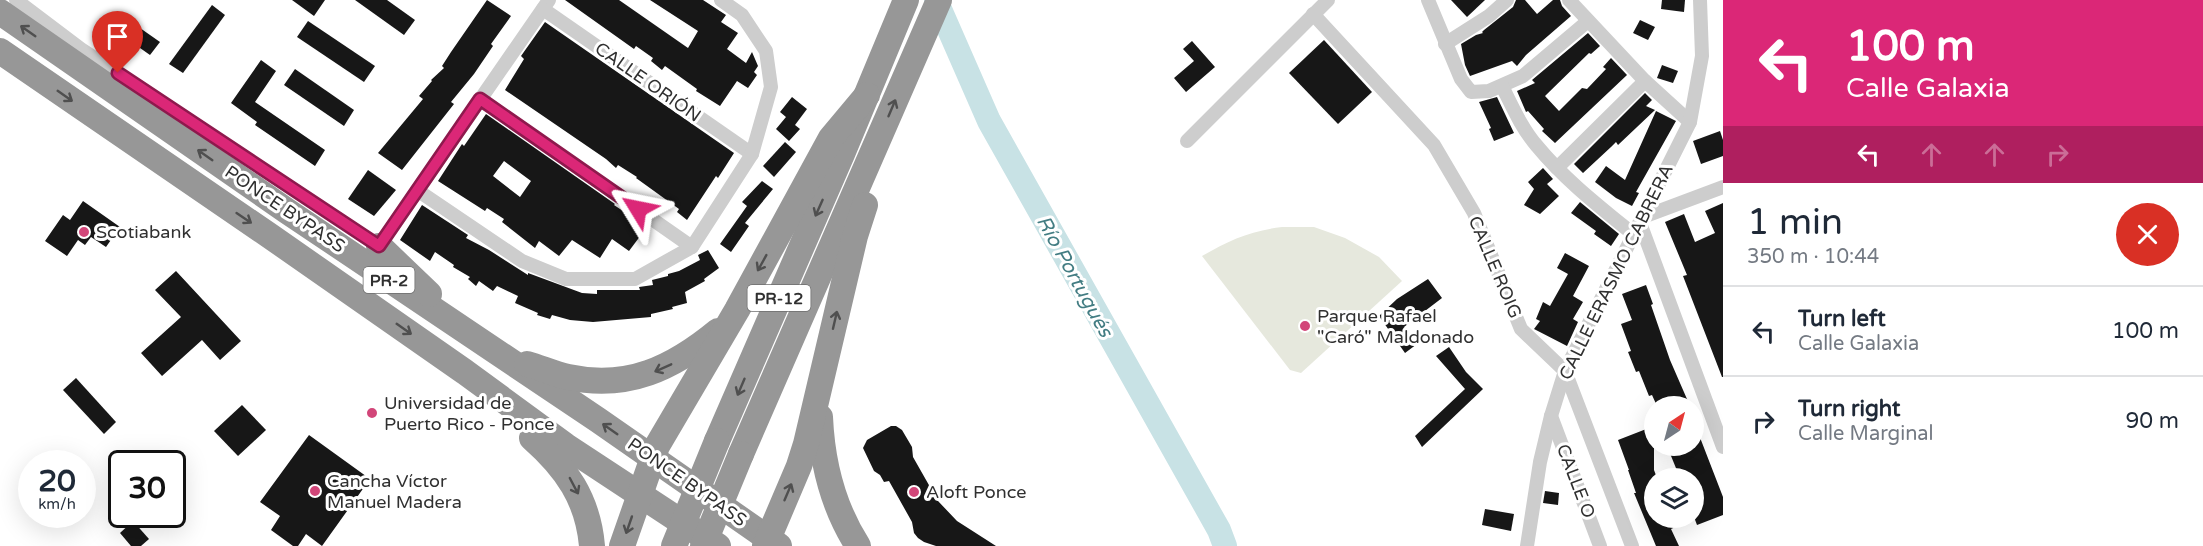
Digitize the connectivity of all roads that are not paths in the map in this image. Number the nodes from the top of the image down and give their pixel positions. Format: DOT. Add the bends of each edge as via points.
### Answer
graph roads {
  1 [pos="16,0"];
  2 [pos="721,0"];
  3 [pos="906,0"];
  4 [pos="939,0"];
  5 [pos="1328,0"];
  6 [pos="1428,0"];
  7 [pos="1507,0"];
  8 [pos="1569,0"];
  9 [pos="1700,0"];
  10 [pos="546,5"];
  11 [pos="0,12"];
  12 [pos="1313,14"];
  13 [pos="1588,21"];
  14 [pos="1445,44"];
  15 [pos="0,51"];
  16 [pos="1646,81"];
  17 [pos="1502,86"];
  18 [pos="480,99"];
  19 [pos="1690,122"];
  20 [pos="1187,141"];
  21 [pos="837,146"];
  22 [pos="752,154"];
  23 [pos="1557,168"];
  24 [pos="864,187"];
  25 [pos="1723,187"];
  26 [pos="417,190"];
  27 [pos="1639,225"];
  28 [pos="379,246"];
  29 [pos="692,247"];
  30 [pos="451,322"];
  31 [pos="728,323"];
  32 [pos="501,356"];
  33 [pos="1565,370"];
  34 [pos="822,378"];
  35 [pos="478,381"];
  36 [pos="1551,416"];
  37 [pos="1723,447"];
  38 [pos="653,458"];
  39 [pos="640,495"];
  40 [pos="770,544"];
  41 [pos="592,546"];
  42 [pos="622,546"];
  43 [pos="674,546"];
  44 [pos="703,546"];
  45 [pos="718,546"];
  46 [pos="858,546"];
  47 [pos="1527,546"];
  48 [pos="1600,546"];
  49 [pos="1632,546"];
  1 -- 28 [label="street" via="81,49"];
  2 -- 22 [label="street" via="742,15 766,51 771,87"];
  3 -- 21 [label="highway" via="867,95"];
  24 -- 4 [label="highway, one-way" via="875,149"];
  5 -- 12 [label="street"];
  6 -- 14 [label="street"];
  7 -- 14 [label="street"];
  8 -- 13 [label="street"];
  9 -- 19 [label="street, CALLE ERASMO CABRERA" via="1702,56"];
  10 -- 18 [label="street"];
  10 -- 22 [label="street, CALLE ORIÓN"];
  30 -- 11 [label="highway, PONCE BYPASS / PR-2, one-way"];
  12 -- 20 [label="street"];
  12 -- 33 [label="street, CALLE ROIG" via="1434,145 1474,213 1521,329"];
  13 -- 16 [label="street"];
  13 -- 17 [label="street" via="1523,76"];
  14 -- 17 [label="street" via="1471,92"];
  15 -- 35 [label="highway, PONCE BYPASS / PR-2, one-way"];
  16 -- 19 [label="street"];
  16 -- 23 [label="street"];
  17 -- 23 [label="street" via="1536,146"];
  18 -- 26 [label="street"];
  18 -- 29 [label="street"];
  19 -- 27 [label="street, CALLE ERASMO CABRERA"];
  21 -- 31 [label="highway, one-way"];
  21 -- 43 [label="highway, PR-12, one-way, bridge"];
  22 -- 29 [label="street"];
  23 -- 27 [label="street" via="1586,196"];
  34 -- 24 [label="highway, one-way"];
  24 -- 44 [label="highway, PR-12, bridge"];
  25 -- 27 [label="street"];
  26 -- 28 [label="street"];
  26 -- 29 [label="street" via="522,261 566,279 635,279"];
  27 -- 33 [label="street, CALLE ERASMO CABRERA"];
  27 -- 37 [label="street"];
  28 -- 30 [label="highway" via="422,285"];
  30 -- 32 [label="highway, PONCE BYPASS / PR-2"];
  31 -- 32 [label="highway, one-way" via="668,366 623,379 567,376"];
  31 -- 38 [label="highway"];
  38 -- 32 [label="highway, PONCE BYPASS / PR-2, one-way"];
  33 -- 36 [label="street, CALLE ERASMO CABRERA"];
  33 -- 49 [label="street, CALLE ROIG"];
  40 -- 34 [label="highway, one-way" via="799,466"];
  34 -- 46 [label="highway" via="820,417 827,473 835,501"];
  35 -- 39 [label="highway, PONCE BYPASS / PR-2"];
  35 -- 41 [label="highway, one-way" via="563,468 587,515"];
  36 -- 47 [label="street, CALLE ERASMO CABRERA"];
  36 -- 48 [label="street, CALLE O"];
  38 -- 39 [label="highway"];
  38 -- 40 [label="highway, PONCE BYPASS / PR-2"];
  39 -- 42 [label="highway, one-way"];
  39 -- 45 [label="highway, PONCE BYPASS / PR-2"];
}
